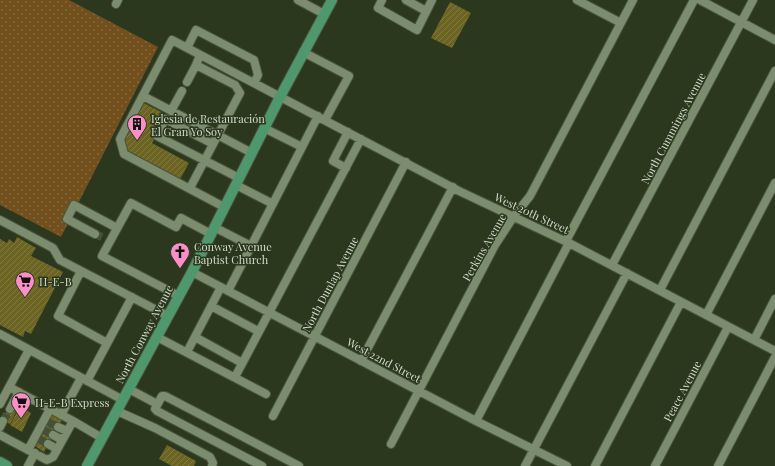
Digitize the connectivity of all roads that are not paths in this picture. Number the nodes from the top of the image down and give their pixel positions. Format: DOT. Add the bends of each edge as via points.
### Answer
graph roads {
  1 [pos="298,0"];
  2 [pos="332,0"];
  3 [pos="382,0"];
  4 [pos="406,0"];
  5 [pos="432,0"];
  6 [pos="577,0"];
  7 [pos="633,0"];
  8 [pos="694,0"];
  9 [pos="700,0"];
  10 [pos="753,0"];
  11 [pos="426,11"];
  12 [pos="324,14"];
  13 [pos="742,22"];
  14 [pos="621,23"];
  15 [pos="775,40"];
  16 [pos="187,48"];
  17 [pos="304,52"];
  18 [pos="200,55"];
  19 [pos="196,65"];
  20 [pos="229,70"];
  21 [pos="775,71"];
  22 [pos="224,80"];
  23 [pos="187,82"];
  24 [pos="254,83"];
  25 [pos="182,91"];
  26 [pos="143,96"];
  27 [pos="280,96"];
  28 [pos="171,111"];
  29 [pos="322,118"];
  30 [pos="264,128"];
  31 [pos="348,132"];
  32 [pos="218,135"];
  33 [pos="361,139"];
  34 [pos="213,144"];
  35 [pos="302,147"];
  36 [pos="252,153"];
  37 [pos="204,160"];
  38 [pos="406,162"];
  39 [pos="346,168"];
  40 [pos="237,182"];
  41 [pos="775,183"];
  42 [pos="452,187"];
  43 [pos="190,188"];
  44 [pos="273,204"];
  45 [pos="224,207"];
  46 [pos="514,216"];
  47 [pos="0,220"];
  48 [pos="117,228"];
  49 [pos="212,231"];
  50 [pos="102,238"];
  51 [pos="568,242"];
  52 [pos="251,246"];
  53 [pos="612,265"];
  54 [pos="81,271"];
  55 [pos="192,272"];
  56 [pos="627,273"];
  57 [pos="225,289"];
  58 [pos="660,290"];
  59 [pos="179,296"];
  60 [pos="132,298"];
  61 [pos="775,299"];
  62 [pos="681,302"];
  63 [pos="211,306"];
  64 [pos="268,312"];
  65 [pos="706,315"];
  66 [pos="168,316"];
  67 [pos="728,327"];
  68 [pos="258,331"];
  69 [pos="0,334"];
  70 [pos="157,337"];
  71 [pos="195,337"];
  72 [pos="315,337"];
  73 [pos="754,340"];
  74 [pos="108,343"];
  75 [pos="29,350"];
  76 [pos="775,351"];
  77 [pos="187,352"];
  78 [pos="775,357"];
  79 [pos="361,361"];
  80 [pos="242,363"];
  81 [pos="235,377"];
  82 [pos="84,379"];
  83 [pos="9,387"];
  84 [pos="129,389"];
  85 [pos="418,391"];
  86 [pos="19,392"];
  87 [pos="266,394"];
  88 [pos="123,400"];
  89 [pos="0,404"];
  90 [pos="157,404"];
  91 [pos="10,409"];
  92 [pos="50,409"];
  93 [pos="117,411"];
  94 [pos="61,415"];
  95 [pos="273,416"];
  96 [pos="73,421"];
  97 [pos="476,421"];
  98 [pos="58,427"];
  99 [pos="67,432"];
  100 [pos="0,435"];
  101 [pos="53,435"];
  102 [pos="102,438"];
  103 [pos="62,440"];
  104 [pos="48,444"];
  105 [pos="391,444"];
  106 [pos="57,449"];
  107 [pos="534,449"];
  108 [pos="32,451"];
  109 [pos="0,462"];
  110 [pos="7,466"];
  111 [pos="28,466"];
  112 [pos="87,466"];
  113 [pos="212,466"];
  114 [pos="262,466"];
  115 [pos="299,466"];
  116 [pos="525,466"];
  117 [pos="567,466"];
  118 [pos="595,466"];
  119 [pos="655,466"];
  120 [pos="718,466"];
  1 -- 12 [label="street"];
  2 -- 12 [label="main road, North Conway Avenue"];
  3 -- 11 [label="street" via="378,8 417,30"];
  4 -- 11 [label="street"];
  5 -- 11 [label="street"];
  6 -- 14 [label="street"];
  7 -- 14 [label="street, Perkins Avenue"];
  8 -- 51 [label="street"];
  9 -- 13 [label="street"];
  10 -- 13 [label="street, North Cummings Avenue"];
  12 -- 17 [label="main road, North Conway Avenue"];
  13 -- 15 [label="street"];
  13 -- 53 [label="street, North Cummings Avenue"];
  14 -- 46 [label="street, Perkins Avenue" via="530,196"];
  16 -- 18 [label="street, West 20th Street"];
  16 -- 24 [label="street" via="196,30 254,60 258,75"];
  16 -- 26 [label="street, West 20th Street" via="172,40"];
  17 -- 27 [label="main road, North Conway Avenue"];
  17 -- 29 [label="street" via="349,76"];
  18 -- 19 [label="street"];
  18 -- 20 [label="street, West 20th Street"];
  19 -- 22 [label="street"];
  19 -- 23 [label="street"];
  20 -- 22 [label="street"];
  20 -- 24 [label="street, West 20th Street"];
  21 -- 58 [label="street"];
  22 -- 32 [label="street" via="235,85 240,92"];
  24 -- 27 [label="street, West 20th Street"];
  25 -- 28 [label="street"];
  26 -- 28 [label="street"];
  26 -- 43 [label="street" via="120,139 124,154"];
  27 -- 29 [label="street, West 20th Street"];
  27 -- 30 [label="main road, North Conway Avenue"];
  28 -- 32 [label="street"];
  29 -- 31 [label="street, West 20th Street"];
  29 -- 35 [label="street"];
  30 -- 35 [label="street"];
  30 -- 36 [label="main road, North Conway Avenue"];
  31 -- 33 [label="street, West 20th Street"];
  31 -- 39 [label="street" via="333,161"];
  32 -- 34 [label="street"];
  32 -- 36 [label="street"];
  33 -- 38 [label="street, West 20th Street"];
  33 -- 39 [label="street"];
  34 -- 37 [label="street"];
  34 -- 37 [label="street" via="166,119 157,136"];
  35 -- 44 [label="street"];
  36 -- 40 [label="main road, North Conway Avenue"];
  37 -- 40 [label="street"];
  37 -- 43 [label="street"];
  38 -- 42 [label="street, West 20th Street"];
  38 -- 72 [label="street, North Dunlap Avenue"];
  39 -- 64 [label="street"];
  40 -- 44 [label="street"];
  40 -- 45 [label="main road, North Conway Avenue"];
  41 -- 65 [label="street"];
  42 -- 46 [label="street, West 20th Street"];
  42 -- 79 [label="street"];
  43 -- 45 [label="street"];
  44 -- 52 [label="street"];
  45 -- 49 [label="main road, North Conway Avenue"];
  46 -- 51 [label="street, West 20th Street"];
  46 -- 85 [label="street, Perkins Avenue" via="495,245"];
  47 -- 54 [label="street" via="53,248 60,260"];
  48 -- 49 [label="street" via="131,203 176,227 181,218"];
  48 -- 50 [label="street"];
  48 -- 50 [label="street" via="74,205 67,219"];
  49 -- 52 [label="street"];
  49 -- 55 [label="main road, North Conway Avenue"];
  50 -- 59 [label="street" via="102,256"];
  51 -- 53 [label="street, West 20th Street"];
  51 -- 97 [label="street"];
  52 -- 57 [label="street"];
  53 -- 56 [label="street, West 20th Street"];
  54 -- 60 [label="street"];
  54 -- 74 [label="street" via="58,316"];
  55 -- 57 [label="street, West 22nd Street"];
  55 -- 59 [label="main road, North Conway Avenue"];
  56 -- 58 [label="street, West 20th Street"];
  56 -- 107 [label="street"];
  57 -- 63 [label="street"];
  57 -- 64 [label="street, West 22nd Street"];
  58 -- 62 [label="street, West 20th Street"];
  59 -- 66 [label="main road, North Conway Avenue"];
  60 -- 66 [label="street"];
  60 -- 74 [label="street"];
  61 -- 73 [label="street"];
  62 -- 65 [label="street, West 20th Street"];
  62 -- 118 [label="street"];
  63 -- 68 [label="street"];
  63 -- 71 [label="street"];
  64 -- 68 [label="street"];
  64 -- 72 [label="street, West 22nd Street"];
  65 -- 67 [label="street, West 20th Street"];
  66 -- 70 [label="main road, North Conway Avenue"];
  67 -- 73 [label="street, West 20th Street"];
  67 -- 119 [label="street, Peace Avenue"];
  68 -- 80 [label="street"];
  69 -- 75 [label="street"];
  70 -- 77 [label="street"];
  70 -- 84 [label="main road, North Conway Avenue"];
  71 -- 77 [label="street"];
  71 -- 80 [label="street"];
  72 -- 79 [label="street, West 22nd Street"];
  72 -- 95 [label="street, North Dunlap Avenue"];
  73 -- 76 [label="street, West 20th Street"];
  74 -- 82 [label="street"];
  75 -- 82 [label="street"];
  75 -- 83 [label="street"];
  77 -- 81 [label="street"];
  78 -- 120 [label="street"];
  79 -- 85 [label="street, West 22nd Street"];
  80 -- 81 [label="street"];
  81 -- 87 [label="street"];
  82 -- 88 [label="street"];
  82 -- 94 [label="street"];
  83 -- 86 [label="street"];
  83 -- 89 [label="street"];
  84 -- 88 [label="main road, North Conway Avenue"];
  84 -- 90 [label="street"];
  85 -- 97 [label="street, West 22nd Street"];
  85 -- 105 [label="street, Perkins Avenue"];
  86 -- 91 [label="street"];
  86 -- 92 [label="street"];
  88 -- 93 [label="main road, North Conway Avenue"];
  90 -- 114 [label="street" via="157,412"];
  90 -- 115 [label="street" via="162,396 166,396"];
  92 -- 94 [label="street"];
  92 -- 108 [label="street"];
  93 -- 102 [label="main road, North Conway Avenue"];
  93 -- 113 [label="street" via="210,457"];
  94 -- 96 [label="street"];
  96 -- 99 [label="street"];
  96 -- 102 [label="street"];
  97 -- 107 [label="street, West 22nd Street"];
  98 -- 99 [label="street"];
  99 -- 103 [label="street"];
  100 -- 108 [label="street"];
  101 -- 103 [label="street"];
  102 -- 112 [label="main road, North Conway Avenue"];
  103 -- 106 [label="street"];
  104 -- 106 [label="street"];
  106 -- 108 [label="street" via="53,457 47,460"];
  107 -- 116 [label="street"];
  107 -- 117 [label="street, West 22nd Street"];
  108 -- 111 [label="street"];
  109 -- 110 [label="main road"];
}
